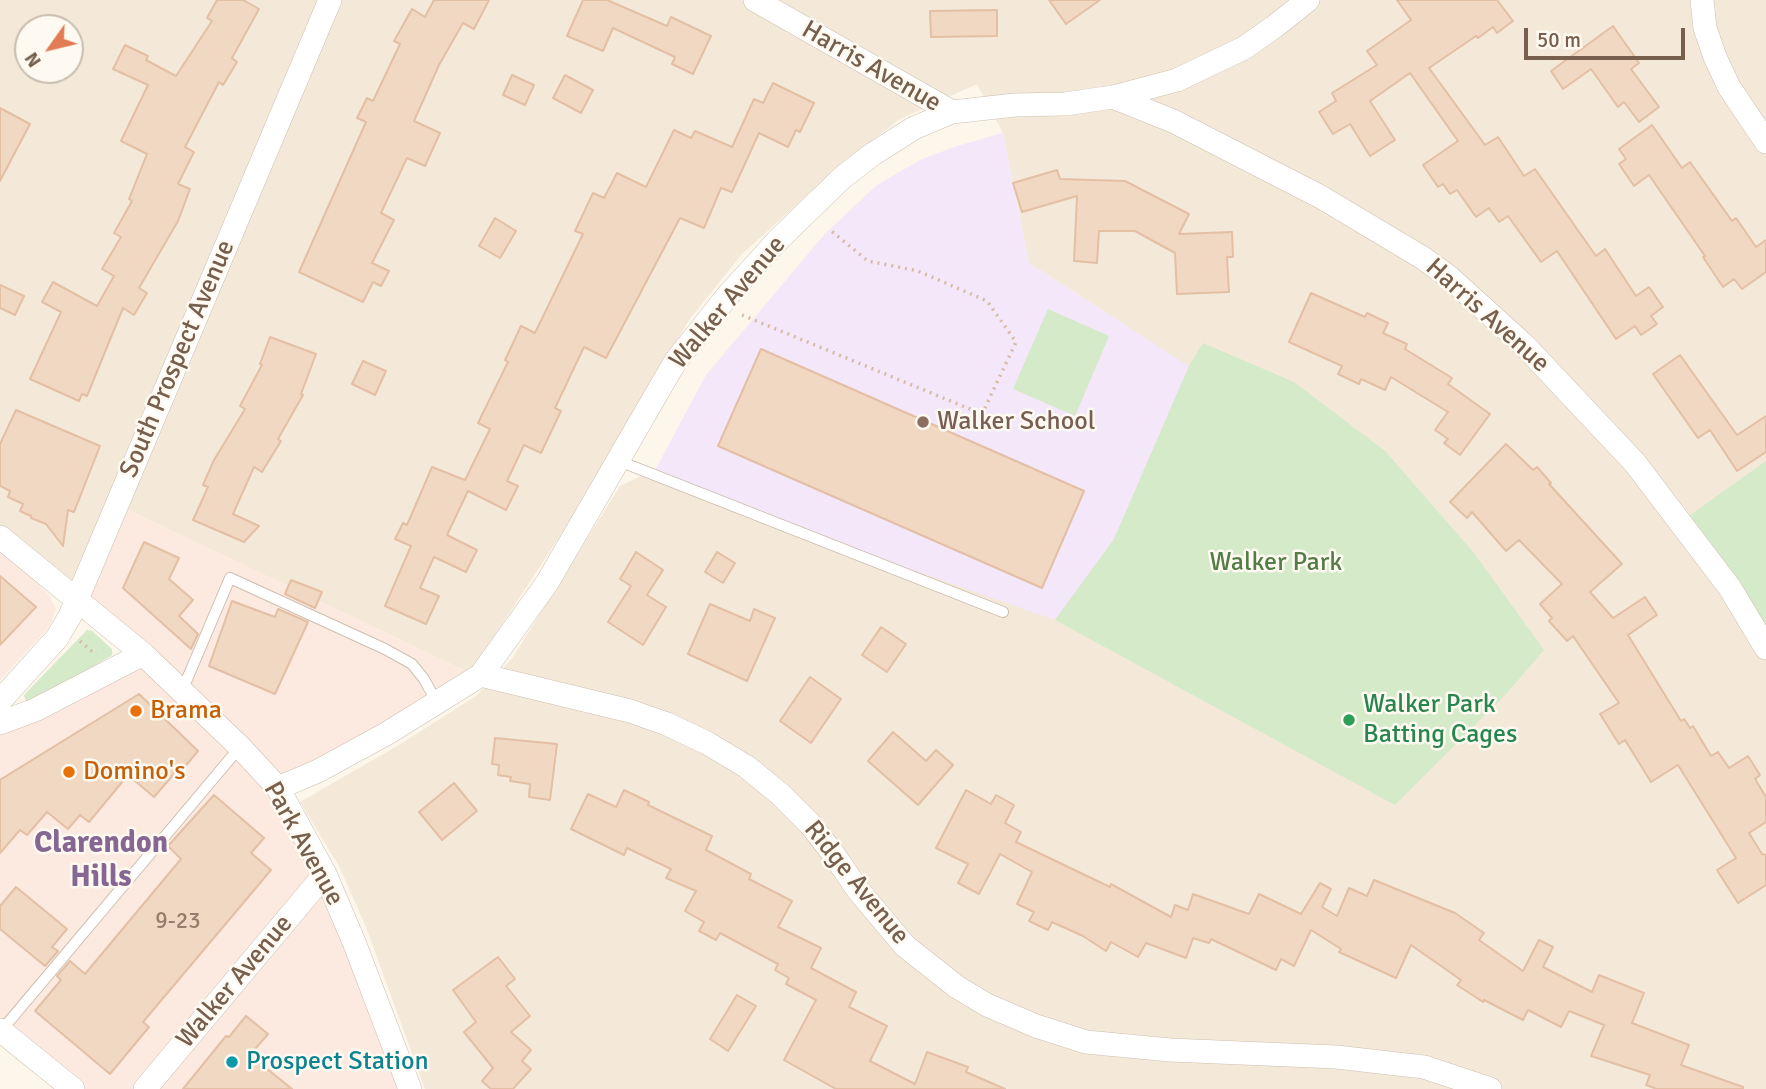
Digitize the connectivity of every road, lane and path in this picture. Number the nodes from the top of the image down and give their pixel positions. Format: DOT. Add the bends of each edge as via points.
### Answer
graph roads {
  1 [pos="330,0"];
  2 [pos="755,0"];
  3 [pos="1308,0"];
  4 [pos="1702,0"];
  5 [pos="1113,97"];
  6 [pos="952,112"];
  7 [pos="1766,142"];
  8 [pos="830,230"];
  9 [pos="742,315"];
  10 [pos="619,461"];
  11 [pos="0,537"];
  12 [pos="76,598"];
  13 [pos="1003,612"];
  14 [pos="77,638"];
  15 [pos="1766,648"];
  16 [pos="143,654"];
  17 [pos="103,660"];
  18 [pos="481,675"];
  19 [pos="182,691"];
  20 [pos="0,701"];
  21 [pos="437,703"];
  22 [pos="0,723"];
  23 [pos="240,747"];
  24 [pos="278,789"];
  25 [pos="325,874"];
  26 [pos="0,1031"];
  27 [pos="73,1089"];
  28 [pos="145,1089"];
  29 [pos="410,1089"];
  30 [pos="1490,1089"];
  1 -- 12 [label="street, South Prospect Avenue"];
  2 -- 6 [label="street, Harris Avenue"];
  3 -- 5 [label="street, Walker Avenue" via="1275,27 1217,62 1177,80"];
  4 -- 7 [label="street" via="1706,28 1724,77"];
  5 -- 6 [label="street, Walker Avenue"];
  5 -- 15 [label="street, Harris Avenue" via="1172,121 1321,197 1449,277 1525,346 1635,463 1730,588"];
  6 -- 10 [label="street, Walker Avenue" via="914,128 873,154 780,238 675,362"];
  8 -- 9 [label="path" via="868,261 918,271 987,301 1016,342 982,414"];
  10 -- 13 [label="lane"];
  10 -- 18 [label="street, Walker Avenue" via="547,583"];
  11 -- 12 [label="street, Park Avenue"];
  12 -- 16 [label="street, Park Avenue"];
  12 -- 20 [label="street, South Prospect Avenue" via="57,638"];
  14 -- 17 [label="path"];
  16 -- 19 [label="street, Park Avenue"];
  16 -- 22 [label="street" via="35,710"];
  18 -- 21 [label="street, Walker Avenue"];
  18 -- 30 [label="street, Ridge Avenue" via="654,719 747,767 810,824 905,946 957,987 1036,1026 1086,1042 1424,1067"];
  19 -- 21 [label="lane" via="230,578 412,664"];
  19 -- 23 [label="street, Park Avenue"];
  21 -- 24 [label="street, Walker Avenue"];
  23 -- 24 [label="street, Park Avenue"];
  23 -- 26 [label="lane"];
  24 -- 25 [label="street, Park Avenue"];
  25 -- 28 [label="street, Walker Avenue"];
  25 -- 29 [label="street, Park Avenue"];
  26 -- 27 [label="street"];
}
